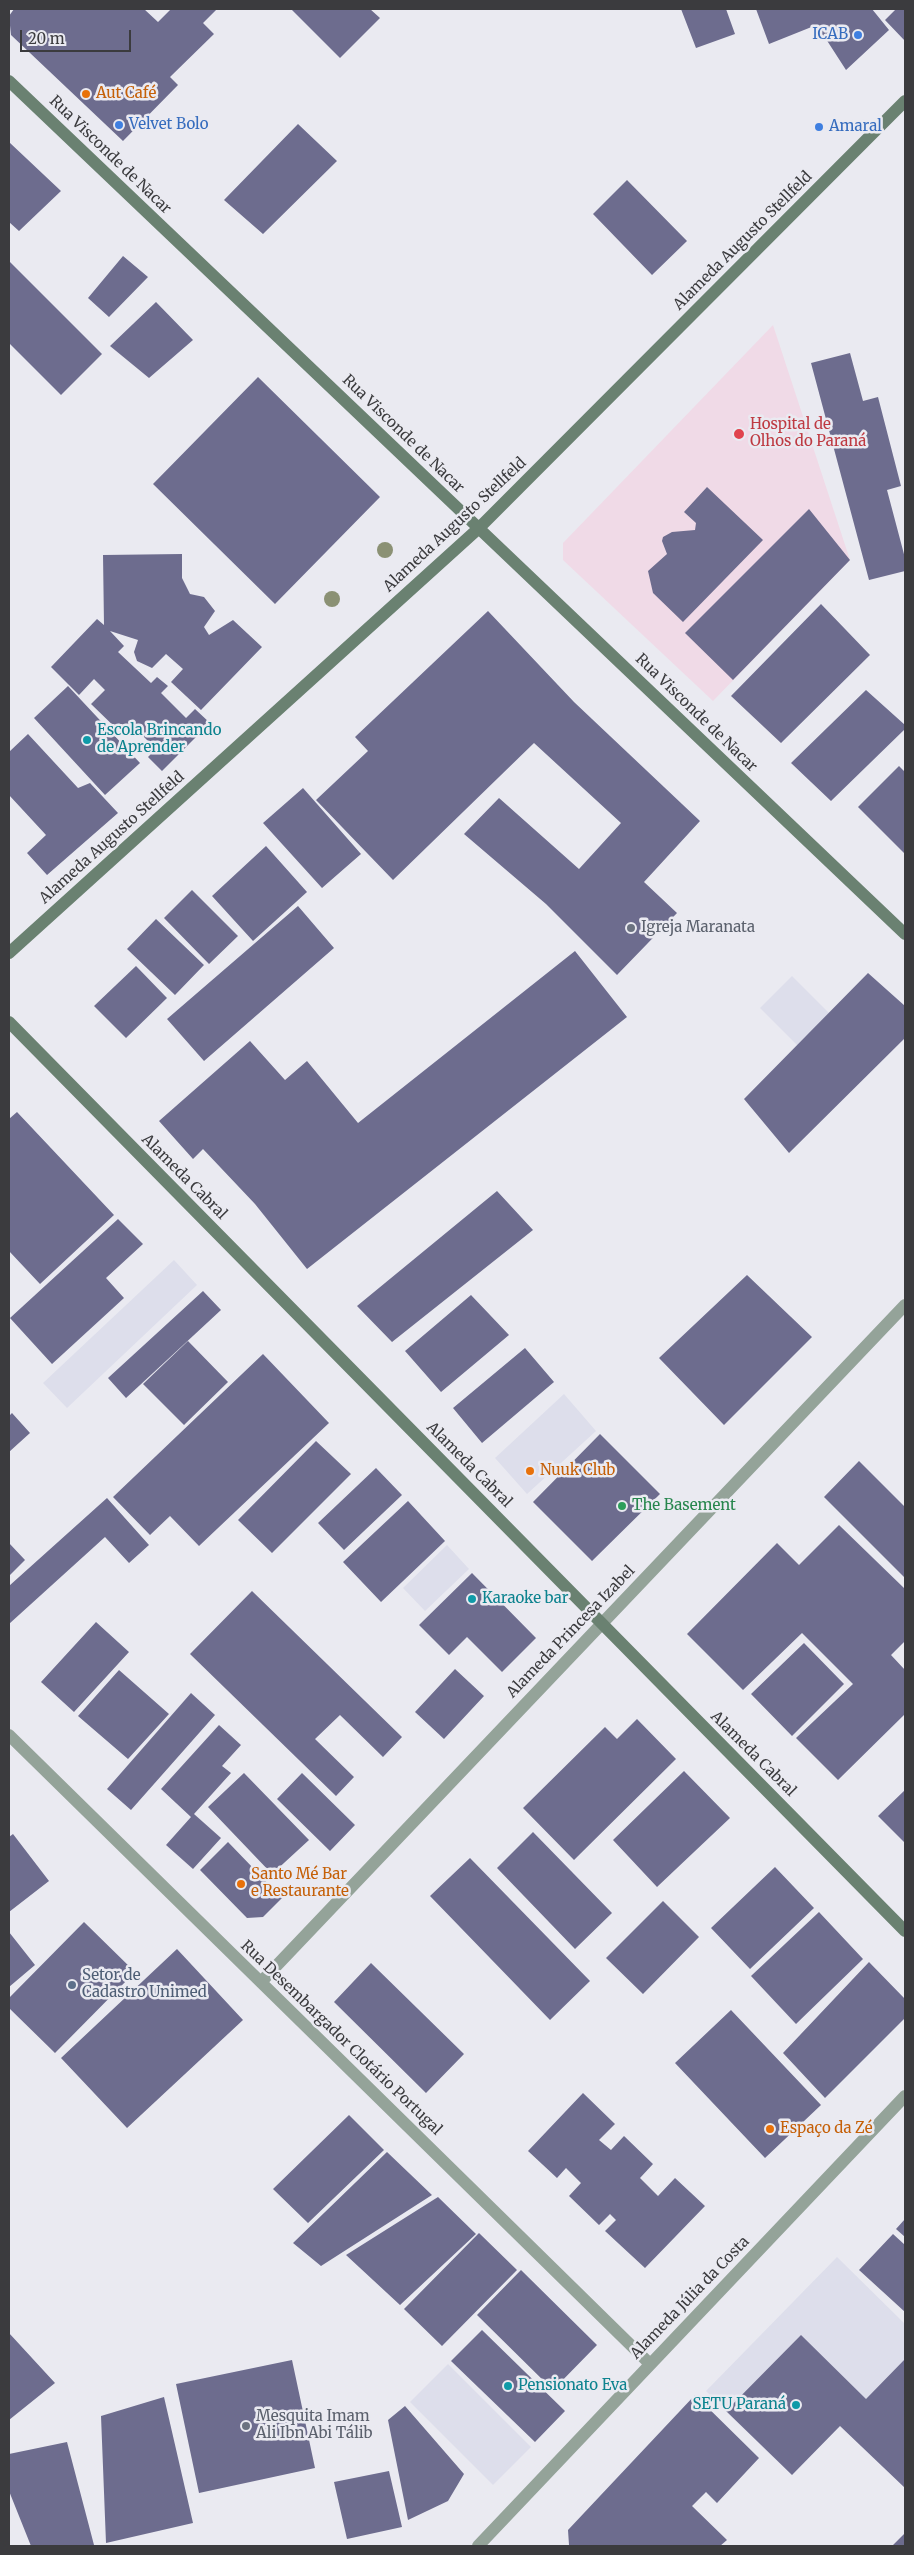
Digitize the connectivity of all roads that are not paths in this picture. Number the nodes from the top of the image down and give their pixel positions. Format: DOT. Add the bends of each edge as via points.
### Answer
graph roads {
  1 [pos="9,81"];
  2 [pos="905,101"];
  3 [pos="479,528"];
  4 [pos="905,934"];
  5 [pos="9,953"];
  6 [pos="9,1022"];
  7 [pos="905,1305"];
  8 [pos="602,1624"];
  9 [pos="9,1735"];
  10 [pos="905,1931"];
  11 [pos="261,1982"];
  12 [pos="905,2096"];
  13 [pos="650,2364"];
  14 [pos="478,2546"];
  1 -- 3 [label="street, Rua Visconde de Nacar"];
  2 -- 3 [label="street, Alameda Augusto Stellfeld"];
  3 -- 4 [label="street, Rua Visconde de Nacar"];
  3 -- 5 [label="street, Alameda Augusto Stellfeld"];
  6 -- 8 [label="street, Alameda Cabral"];
  7 -- 8 [label="street, Alameda Princesa Izabel"];
  8 -- 10 [label="street, Alameda Cabral"];
  8 -- 11 [label="street, Alameda Princesa Izabel"];
  9 -- 11 [label="street, Rua Desembargador Clotário Portugal"];
  11 -- 13 [label="street, Rua Desembargador Clotário Portugal"];
  12 -- 13 [label="street, Alameda Júlia da Costa"];
  13 -- 14 [label="street, Alameda Júlia da Costa"];
}
